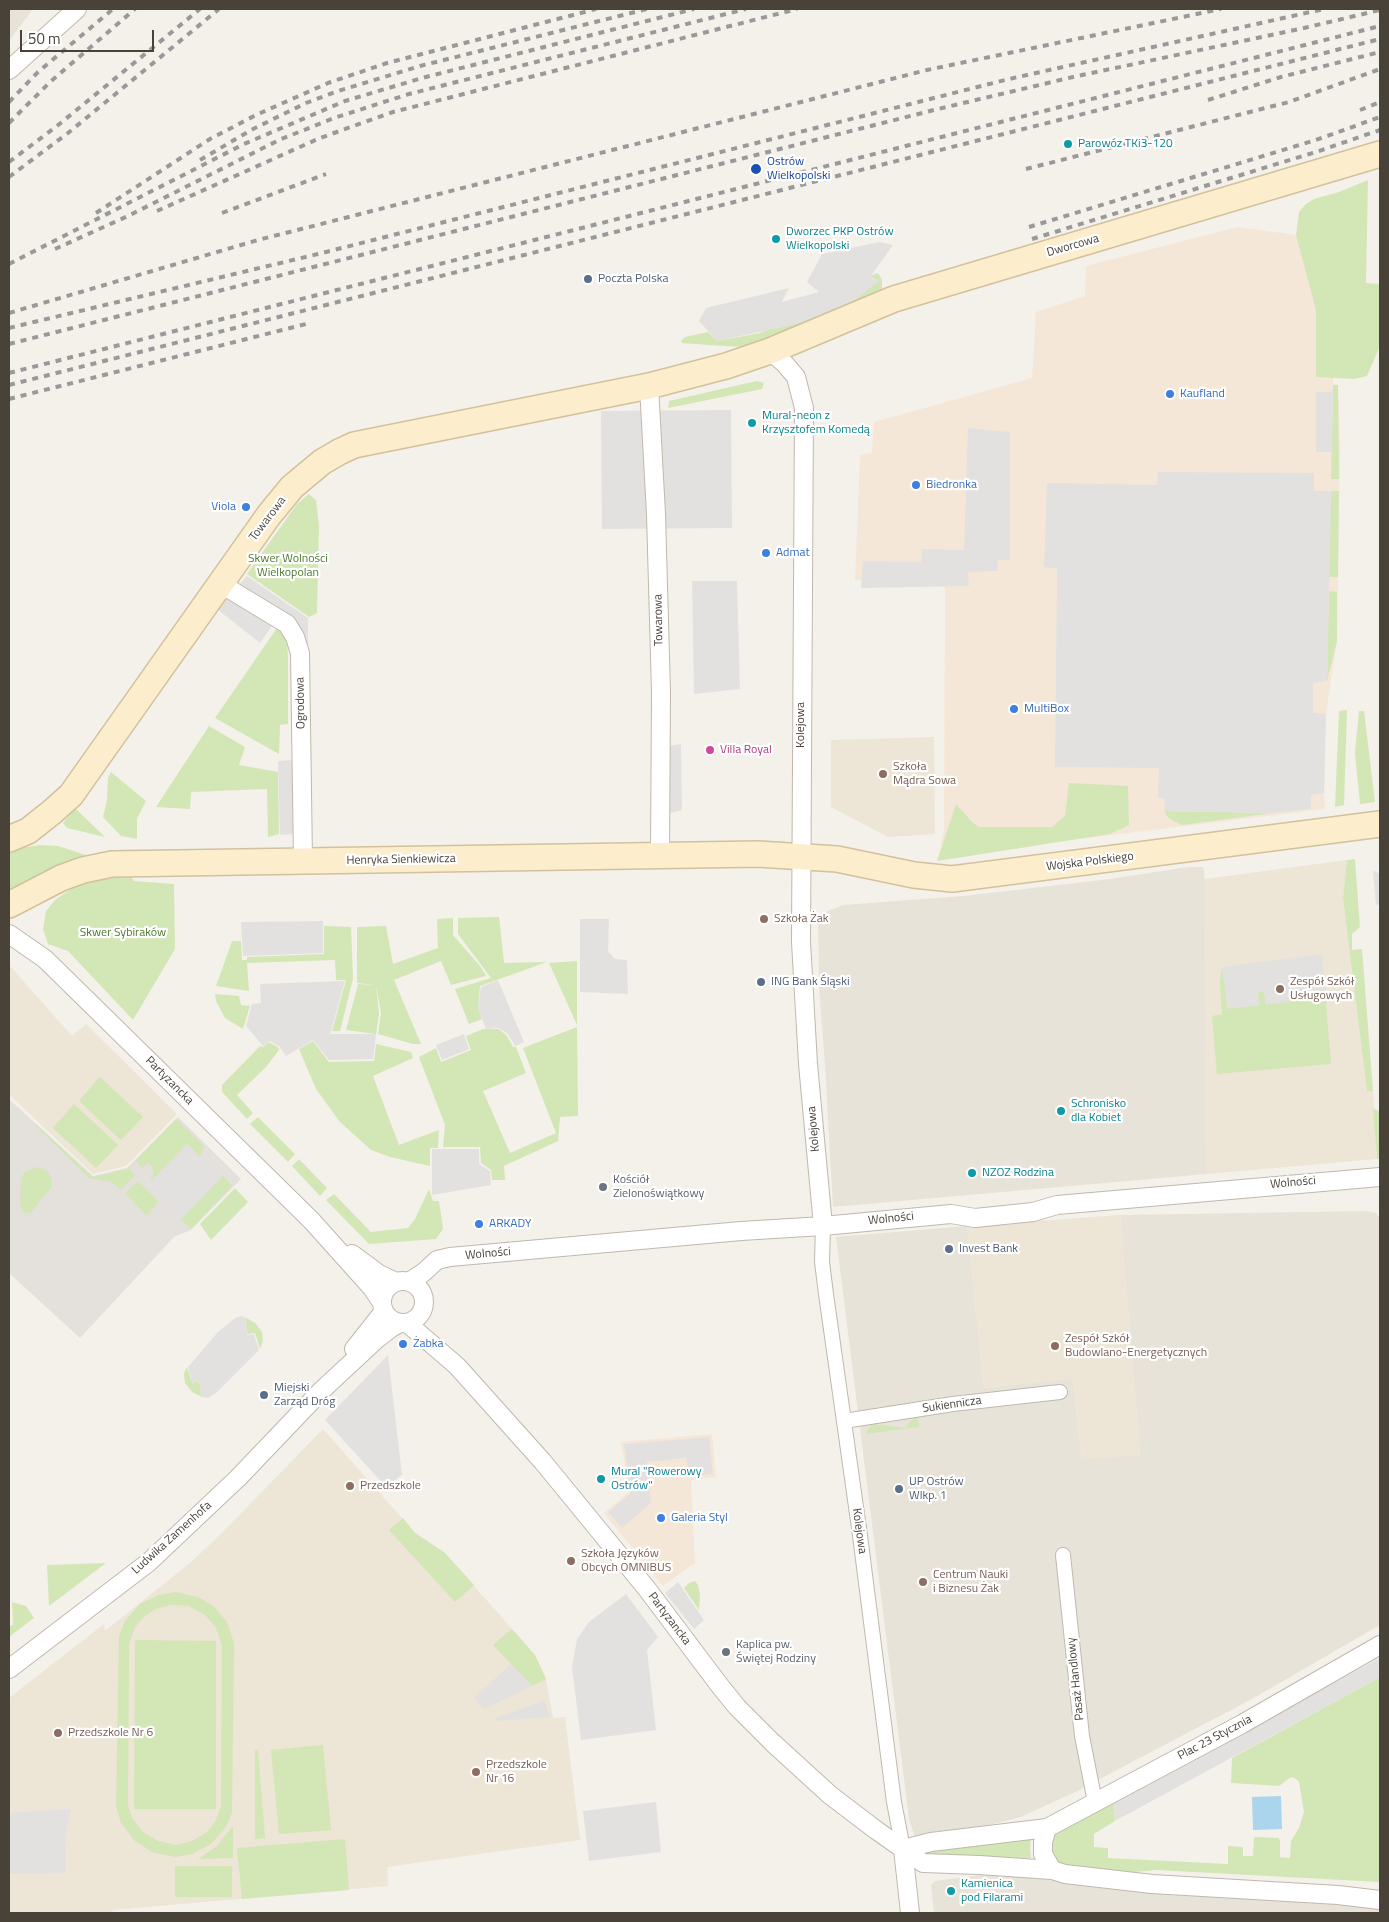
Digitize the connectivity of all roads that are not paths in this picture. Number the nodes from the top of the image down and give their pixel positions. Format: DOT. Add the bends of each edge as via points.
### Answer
graph roads {
  1 [pos="77,9"];
  2 [pos="9,70"];
  3 [pos="1380,154"];
  4 [pos="770,351"];
  5 [pos="649,386"];
  6 [pos="221,584"];
  7 [pos="1380,824"];
  8 [pos="9,839"];
  9 [pos="660,855"];
  10 [pos="801,855"];
  11 [pos="303,861"];
  12 [pos="9,905"];
  13 [pos="9,934"];
  14 [pos="1380,1177"];
  15 [pos="823,1226"];
  16 [pos="325,1235"];
  17 [pos="402,1282"];
  18 [pos="383,1307"];
  19 [pos="422,1310"];
  20 [pos="403,1323"];
  21 [pos="457,1366"];
  22 [pos="322,1390"];
  23 [pos="1060,1392"];
  24 [pos="844,1420"];
  25 [pos="1063,1555"];
  26 [pos="1380,1645"];
  27 [pos="9,1669"];
  28 [pos="1095,1802"];
  29 [pos="1047,1828"];
  30 [pos="903,1848"];
  31 [pos="1052,1870"];
  32 [pos="1380,1900"];
  33 [pos="910,1913"];
  1 -- 2 [label="street"];
  3 -- 4 [label="main road, Dworcowa" via="902,297"];
  4 -- 5 [label="main road, Towarowa"];
  4 -- 10 [label="street, Kolejowa" via="796,377 804,408"];
  5 -- 6 [label="main road, Towarowa" via="354,445 322,462 292,487"];
  5 -- 9 [label="street, Towarowa" via="661,692"];
  6 -- 8 [label="main road, Towarowa" via="71,795 28,830"];
  6 -- 11 [label="street, Ogrodowa" via="287,624 300,653"];
  7 -- 10 [label="main road, Wojska Polskiego" via="952,879"];
  9 -- 10 [label="main road, Henryka Sienkiewicza"];
  9 -- 11 [label="main road, Henryka Sienkiewicza"];
  10 -- 15 [label="street, Kolejowa" via="801,952"];
  11 -- 12 [label="main road, Henryka Sienkiewicza" via="112,864 61,878"];
  13 -- 16 [label="street, Partyzancka" via="46,959"];
  14 -- 15 [label="street, Wolności" via="1057,1204 1033,1212 975,1218 951,1214"];
  15 -- 17 [label="street, Wolności" via="450,1257 437,1260"];
  15 -- 24 [label="street, Kolejowa" via="822,1262"];
  16 -- 17 [label="street, Partyzancka" via="379,1274"];
  16 -- 18 [label="street, Partyzancka" via="372,1288"];
  17 -- 18 [label="street" via="386,1290"];
  17 -- 19 [label="street" via="420,1290"];
  18 -- 20 [label="street" via="388,1317"];
  18 -- 22 [label="street, Ludwika Zamenhofa"];
  19 -- 20 [label="street" via="414,1320"];
  19 -- 21 [label="street, Partyzancka" via="428,1327"];
  20 -- 21 [label="street, Partyzancka"];
  20 -- 22 [label="street, Ludwika Zamenhofa" via="378,1338"];
  21 -- 30 [label="street, Partyzancka" via="543,1462 628,1565 737,1707 830,1795"];
  22 -- 27 [label="street, Ludwika Zamenhofa" via="238,1478 149,1562"];
  23 -- 24 [label="street, Sukiennicza"];
  24 -- 30 [label="street, Kolejowa" via="894,1802"];
  25 -- 28 [label="street, Pasaż Handlowy" via="1082,1736"];
  26 -- 28 [label="street, Plac 23 Stycznia" via="1242,1724"];
  28 -- 29 [label="street, Plac 23 Stycznia"];
  29 -- 30 [label="street, Plac 23 Stycznia"];
  29 -- 31 [label="street" via="1043,1854"];
  30 -- 31 [label="street" via="923,1863"];
  30 -- 33 [label="street, Kolejowa"];
  31 -- 32 [label="street" via="1152,1884"];
}
